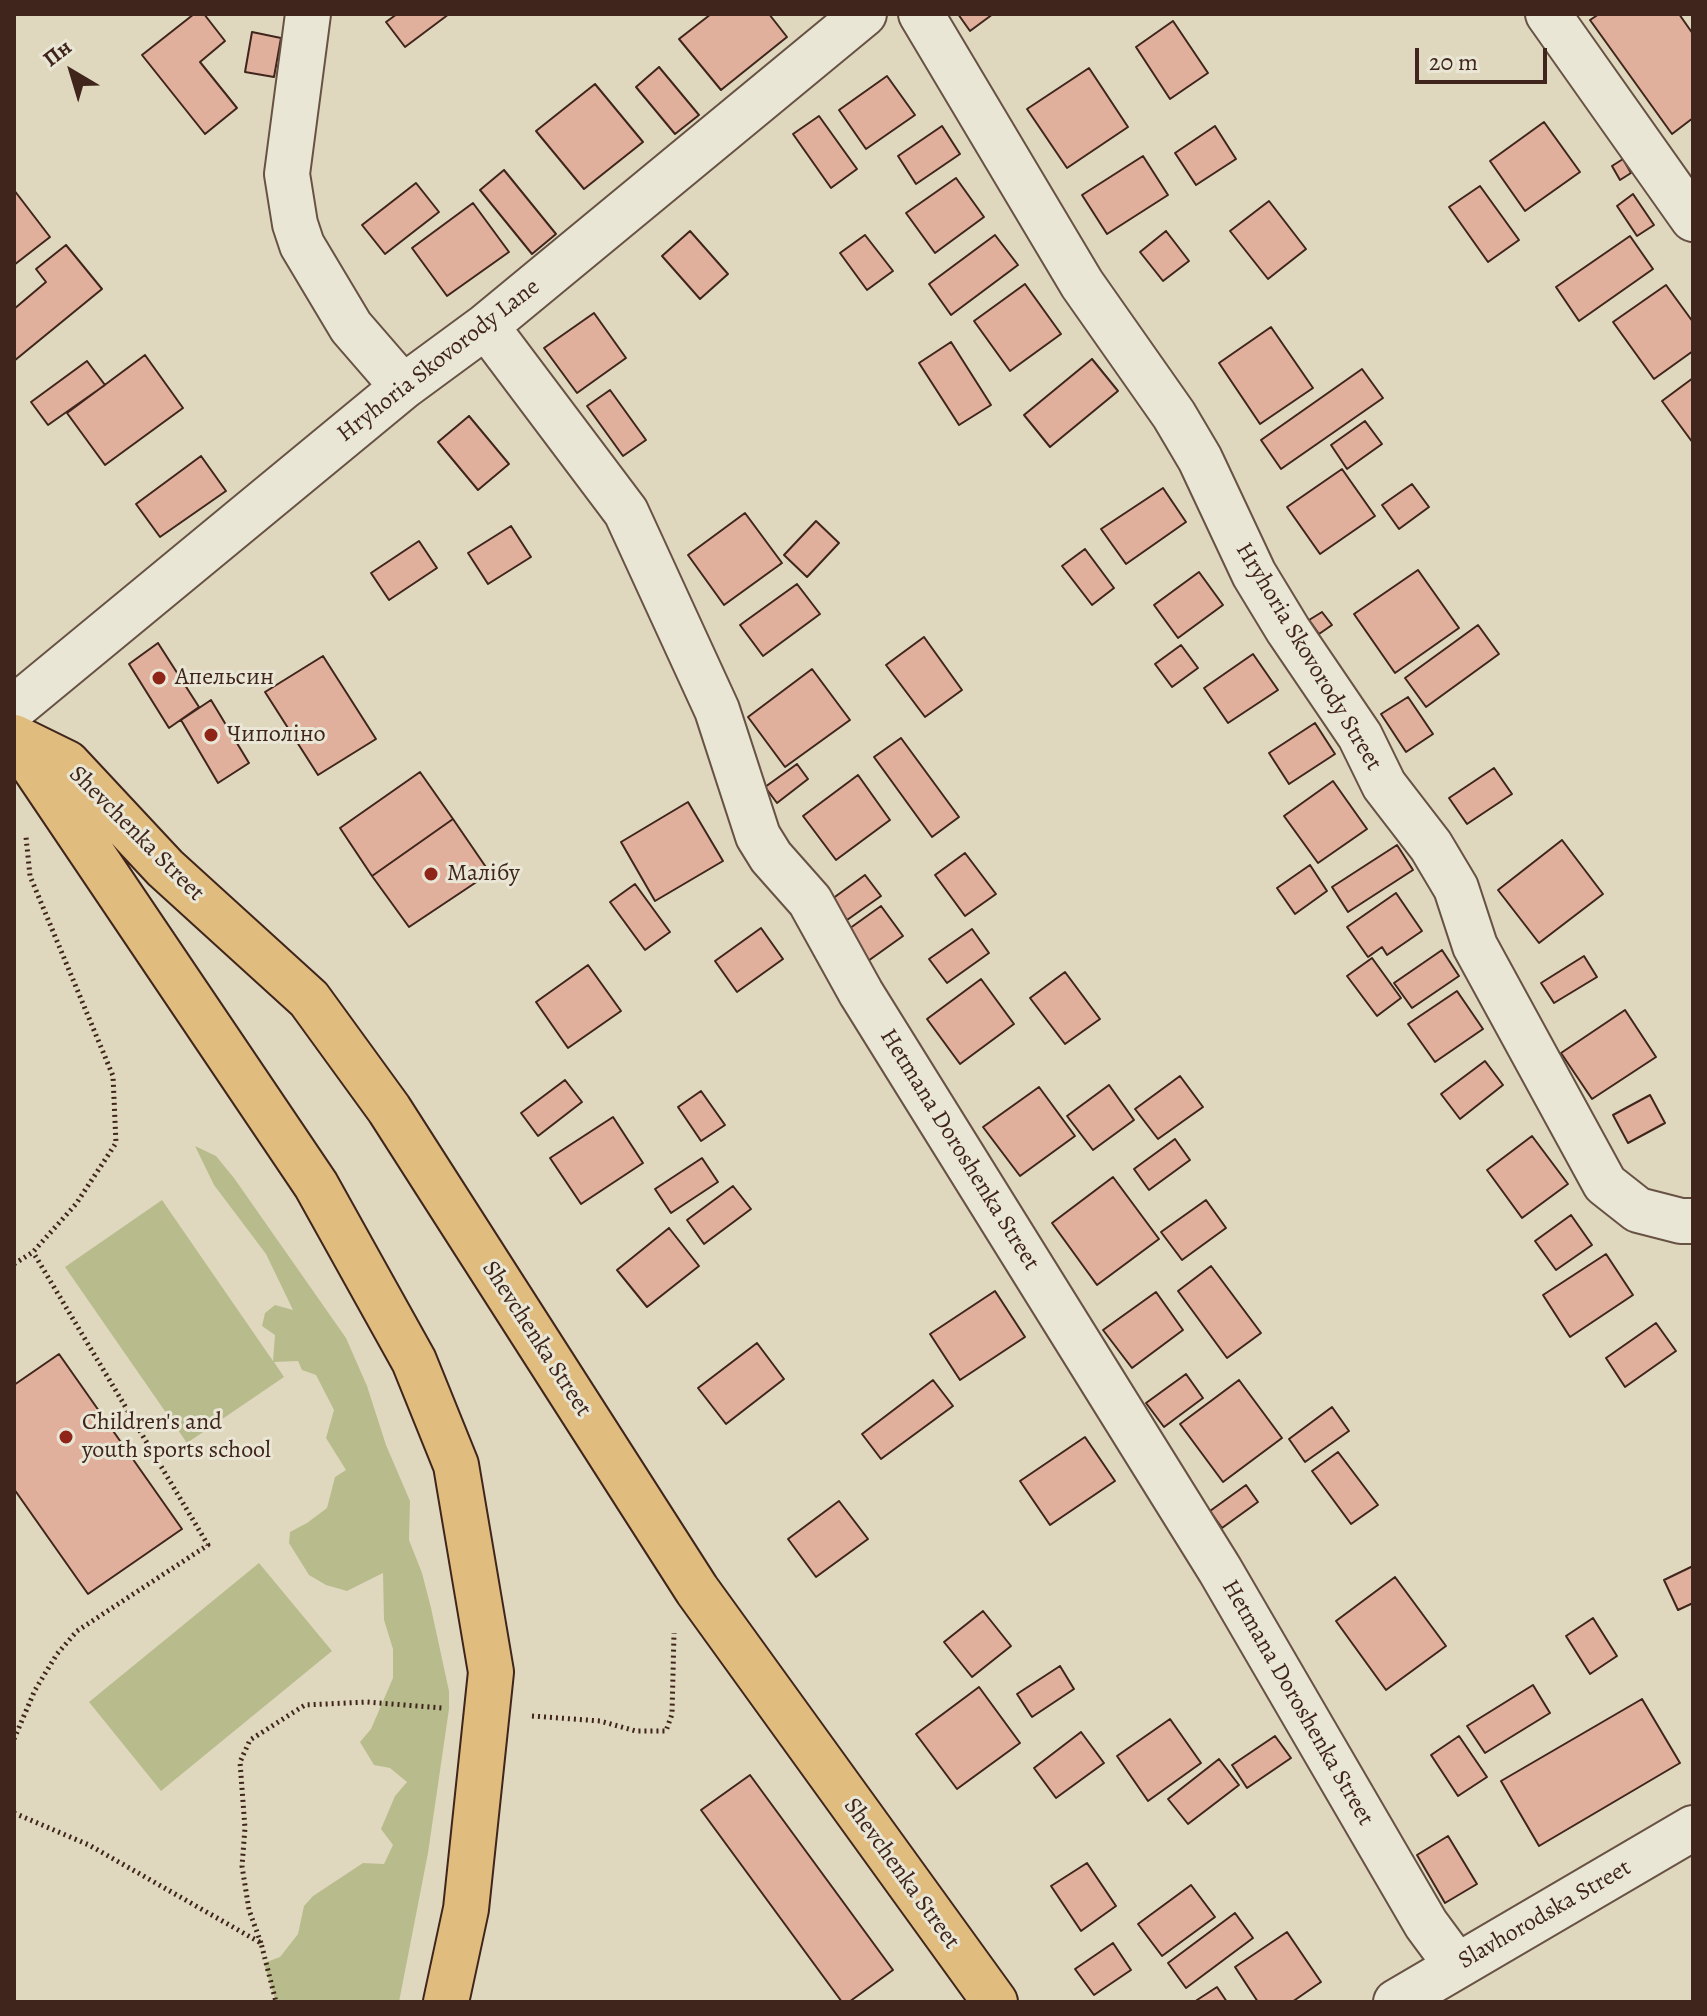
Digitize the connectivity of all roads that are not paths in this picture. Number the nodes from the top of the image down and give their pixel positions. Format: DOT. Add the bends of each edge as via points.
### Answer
graph roads {
  1 [pos="308,14"];
  2 [pos="864,14"];
  3 [pos="921,14"];
  4 [pos="1548,14"];
  5 [pos="1693,219"];
  6 [pos="486,326"];
  7 [pos="403,387"];
  8 [pos="14,708"];
  9 [pos="14,737"];
  10 [pos="1693,1221"];
  11 [pos="1693,1828"];
  12 [pos="1457,1966"];
  13 [pos="446,2002"];
  14 [pos="995,2002"];
  15 [pos="1396,2002"];
  1 -- 7 [label="street" via="287,174 295,224 307,255 351,327"];
  2 -- 6 [label="street, Hryhoria Skovorody Lane"];
  3 -- 10 [label="street, Hryhoria Skovorody Street" via="1082,284 1174,415 1288,630 1360,736 1384,785 1456,888 1475,946 1605,1184 1638,1210"];
  4 -- 5 [label="street"];
  6 -- 7 [label="street, Hryhoria Skovorody Lane"];
  6 -- 12 [label="street, Hetmana Doroshenka Street" via="626,512 717,710 758,836 810,901 861,993 1220,1570 1426,1924"];
  7 -- 8 [label="street, Hryhoria Skovorody Lane"];
  9 -- 13 [label="main road, Shevchenka Street" via="316,1185 414,1361 456,1465 491,1672 466,1909"];
  9 -- 14 [label="main road, Shevchenka Street" via="67,763 165,868 309,999 389,1109 677,1559"];
  11 -- 12 [label="street, Slavhorodska Street"];
  12 -- 15 [label="street, Slavhorodska Street"];
}
